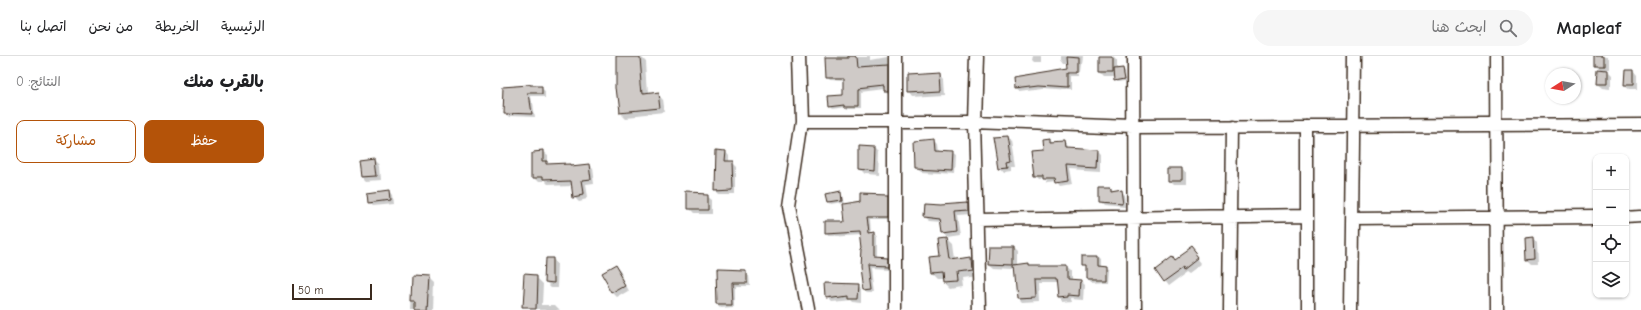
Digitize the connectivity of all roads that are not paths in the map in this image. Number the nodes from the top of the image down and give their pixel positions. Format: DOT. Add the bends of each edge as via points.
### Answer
graph roads {
  1 [pos="798,56"];
  2 [pos="895,56"];
  3 [pos="976,56"];
  4 [pos="1133,56"];
  5 [pos="1354,56"];
  6 [pos="1496,56"];
  7 [pos="801,121"];
  8 [pos="896,121"];
  9 [pos="974,121"];
  10 [pos="1641,124"];
  11 [pos="1497,125"];
  12 [pos="1232,126"];
  13 [pos="1307,126"];
  14 [pos="1353,126"];
  15 [pos="1133,127"];
  16 [pos="1231,216"];
  17 [pos="1307,216"];
  18 [pos="1641,216"];
  19 [pos="1593,217"];
  20 [pos="1629,217"];
  21 [pos="1133,218"];
  22 [pos="1497,218"];
  23 [pos="1352,219"];
  24 [pos="976,220"];
  25 [pos="808,310"];
  26 [pos="895,310"];
  27 [pos="979,310"];
  28 [pos="1134,310"];
  29 [pos="1230,310"];
  30 [pos="1307,310"];
  31 [pos="1351,310"];
  32 [pos="1497,310"];
  1 -- 7 [label="street"];
  2 -- 8 [label="street"];
  3 -- 9 [label="street"];
  4 -- 15 [label="street"];
  5 -- 14 [label="street"];
  6 -- 11 [label="street"];
  7 -- 8 [label="street"];
  7 -- 25 [label="street" via="788,207"];
  8 -- 9 [label="street"];
  8 -- 26 [label="street"];
  9 -- 15 [label="street"];
  9 -- 24 [label="street"];
  10 -- 11 [label="street"];
  11 -- 14 [label="street"];
  11 -- 22 [label="street"];
  12 -- 13 [label="street"];
  12 -- 15 [label="street"];
  12 -- 16 [label="street"];
  13 -- 14 [label="street"];
  13 -- 17 [label="street"];
  14 -- 23 [label="street"];
  15 -- 21 [label="street"];
  16 -- 17 [label="street"];
  16 -- 21 [label="street"];
  16 -- 29 [label="street"];
  17 -- 30 [label="street"];
  18 -- 20 [label="street"];
  19 -- 22 [label="street"];
  21 -- 24 [label="street"];
  21 -- 28 [label="street"];
  22 -- 23 [label="street"];
  22 -- 32 [label="street"];
  23 -- 31 [label="street"];
  24 -- 27 [label="street"];
}
